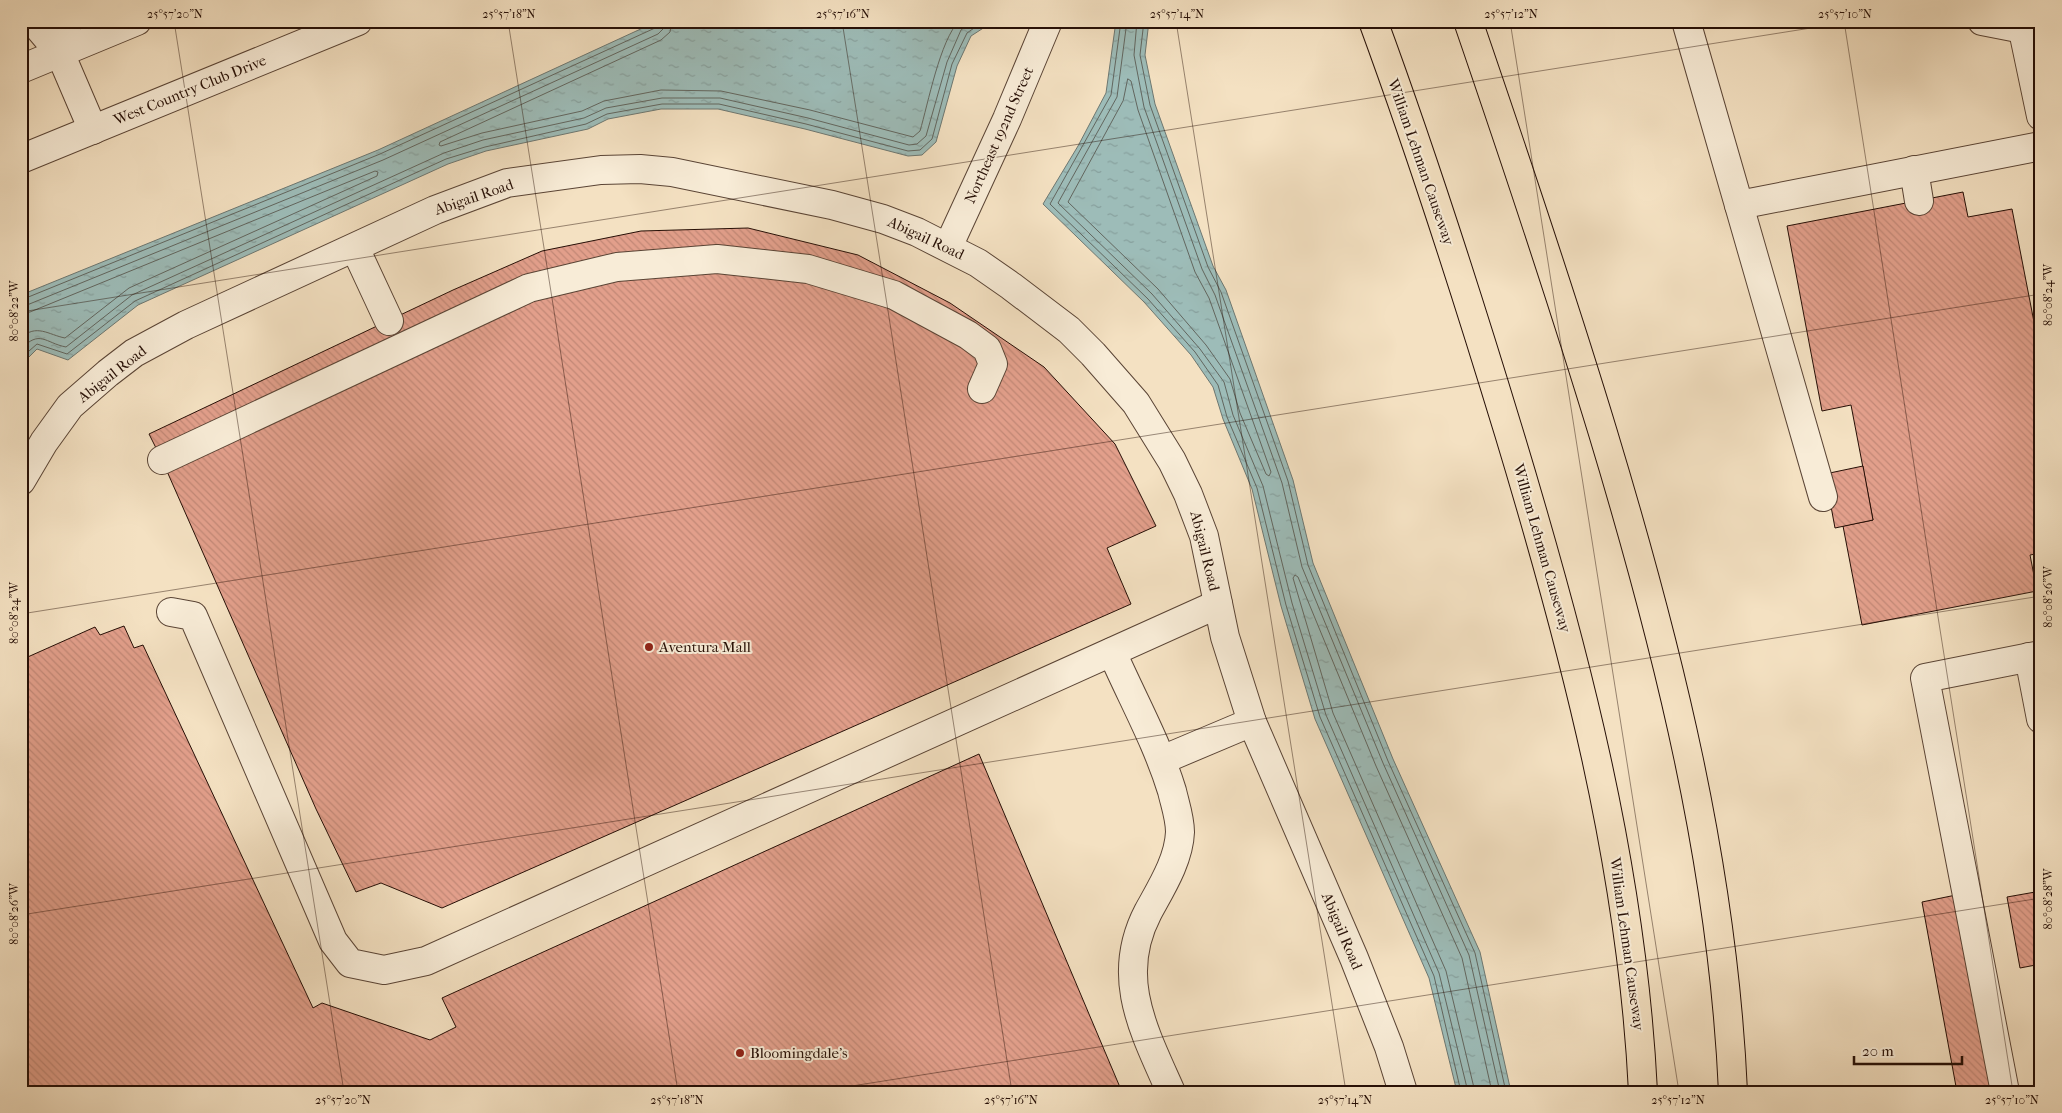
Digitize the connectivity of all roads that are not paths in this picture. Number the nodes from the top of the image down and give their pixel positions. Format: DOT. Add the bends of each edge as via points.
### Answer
graph roads {
  1 [pos="33,21"];
  2 [pos="68,21"];
  3 [pos="137,21"];
  4 [pos="358,21"];
  5 [pos="1048,21"];
  6 [pos="1372,21"];
  7 [pos="1468,21"];
  8 [pos="1686,21"];
  9 [pos="1982,21"];
  10 [pos="2022,25"];
  11 [pos="60,53"];
  12 [pos="21,69"];
  13 [pos="2041,116"];
  14 [pos="92,130"];
  15 [pos="2041,146"];
  16 [pos="21,159"];
  17 [pos="1914,170"];
  18 [pos="1919,201"];
  19 [pos="1739,205"];
  20 [pos="948,247"];
  21 [pos="355,248"];
  22 [pos="389,321"];
  23 [pos="982,389"];
  24 [pos="162,460"];
  25 [pos="21,480"];
  26 [pos="1823,497"];
  27 [pos="1218,604"];
  28 [pos="171,612"];
  29 [pos="1112,652"];
  30 [pos="2035,656"];
  31 [pos="2041,719"];
  32 [pos="1252,722"];
  33 [pos="1162,760"];
  34 [pos="1171,1092"];
  35 [pos="1403,1092"];
  36 [pos="1643,1092"];
  37 [pos="1733,1092"];
  38 [pos="2005,1092"];
  1 -- 11 [label="street"];
  2 -- 11 [label="street"];
  3 -- 11 [label="street"];
  4 -- 14 [label="street, West Country Club Drive"];
  5 -- 20 [label="street, Northeast 192nd Street"];
  6 -- 36 [label="highway, William Lehman Causeway" via="1476,324 1573,656 1600,769 1622,892 1639,1019"];
  7 -- 37 [label="highway" via="1583,365 1667,659 1694,780 1716,906 1730,1027"];
  8 -- 19 [label="street"];
  9 -- 10 [label="street"];
  10 -- 13 [label="street"];
  11 -- 12 [label="street"];
  11 -- 14 [label="street"];
  14 -- 16 [label="street, West Country Club Drive"];
  15 -- 17 [label="street"];
  17 -- 18 [label="street"];
  17 -- 19 [label="street"];
  19 -- 26 [label="street"];
  20 -- 21 [label="street, Abigail Road" via="882,218 823,203 672,172 611,170 507,183 452,202"];
  20 -- 27 [label="street, Abigail Road" via="978,263 1068,330 1136,403 1172,461 1194,508 1212,568"];
  21 -- 22 [label="street"];
  21 -- 25 [label="street, Abigail Road" via="186,325 134,353 70,406"];
  23 -- 24 [label="street" via="993,364 987,349 968,335 894,296 808,270 717,259 617,267 529,288"];
  27 -- 29 [label="street"];
  27 -- 32 [label="street, Abigail Road"];
  28 -- 29 [label="street" via="194,616 333,941 350,962 384,970 426,962"];
  29 -- 33 [label="street"];
  30 -- 31 [label="street"];
  30 -- 38 [label="street" via="1925,678"];
  32 -- 33 [label="street"];
  32 -- 35 [label="street, Abigail Road" via="1354,958"];
  33 -- 34 [label="street" via="1178,814 1178,848 1140,927 1132,972 1141,1022"];
}
